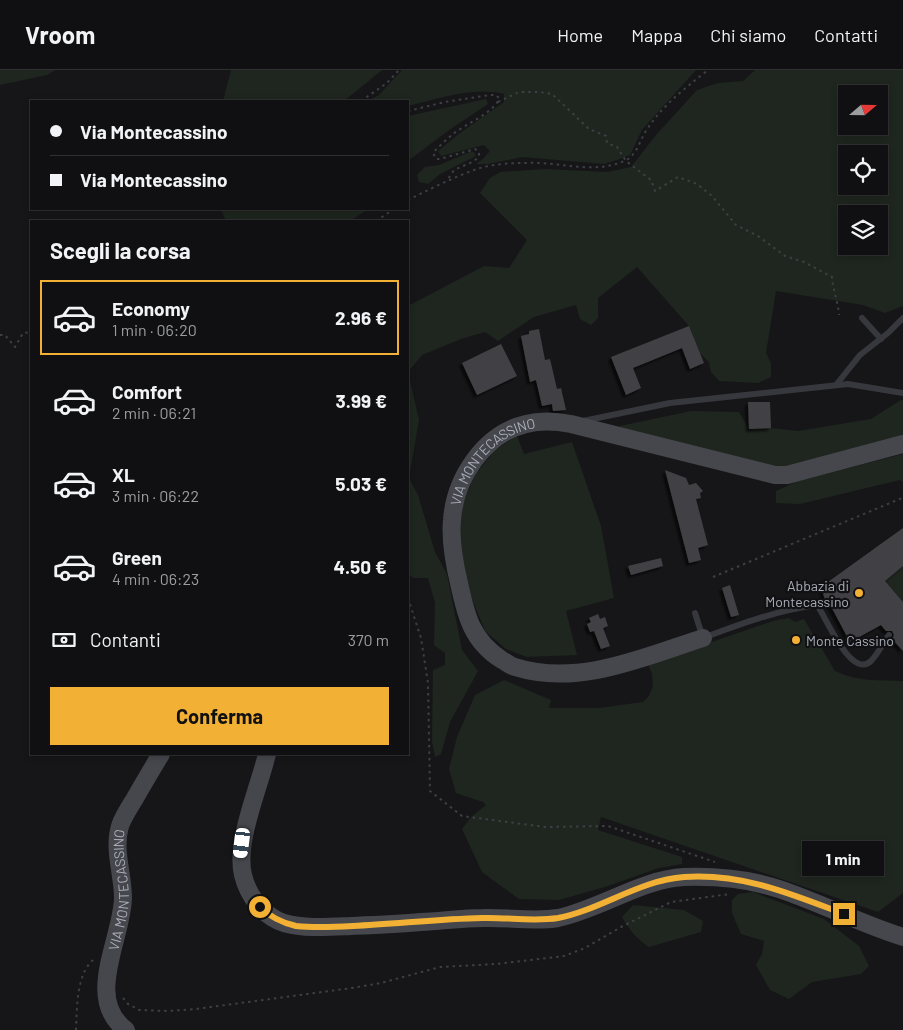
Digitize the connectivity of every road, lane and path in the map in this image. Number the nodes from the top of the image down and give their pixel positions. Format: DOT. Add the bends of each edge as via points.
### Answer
graph roads {
  1 [pos="399,70"];
  2 [pos="708,70"];
  3 [pos="362,100"];
  4 [pos="498,102"];
  5 [pos="409,111"];
  6 [pos="626,161"];
  7 [pos="448,182"];
  8 [pos="409,200"];
  9 [pos="392,210"];
  10 [pos="378,220"];
  11 [pos="839,315"];
  12 [pos="862,318"];
  13 [pos="903,318"];
  14 [pos="30,332"];
  15 [pos="0,335"];
  16 [pos="881,339"];
  17 [pos="836,385"];
  18 [pos="903,393"];
  19 [pos="572,424"];
  20 [pos="903,444"];
  21 [pos="902,498"];
  22 [pos="713,577"];
  23 [pos="409,601"];
  24 [pos="694,613"];
  25 [pos="889,635"];
  26 [pos="703,638"];
  27 [pos="161,755"];
  28 [pos="267,755"];
  29 [pos="716,863"];
  30 [pos="734,880"];
  31 [pos="903,937"];
  32 [pos="100,961"];
  33 [pos="121,994"];
  34 [pos="76,1030"];
  35 [pos="126,1030"];
  1 -- 3 [label="path"];
  2 -- 6 [label="path" via="673,97"];
  4 -- 5 [label="path" via="499,98 490,95"];
  4 -- 6 [label="path" via="519,92 552,94 589,129 606,136 607,143 617,147"];
  4 -- 7 [label="path" via="454,133 433,153 436,159 440,159 475,149 479,152 474,162 453,170"];
  6 -- 7 [label="path" via="595,167 528,162 500,164"];
  6 -- 11 [label="path" via="651,180 655,190 678,177 697,184 712,196 736,225 785,256 832,277"];
  7 -- 8 [label="path"];
  9 -- 10 [label="path"];
  12 -- 16 [label="lane"];
  13 -- 16 [label="lane"];
  14 -- 15 [label="path" via="23,333 16,347 5,335"];
  16 -- 17 [label="lane" via="860,355"];
  17 -- 18 [label="lane"];
  17 -- 19 [label="lane" via="670,403"];
  19 -- 20 [label="street, VIA MONTECASSINO" via="775,475 787,475"];
  19 -- 26 [label="street, VIA MONTECASSINO" via="525,424 497,437 460,483 452,518 453,557 469,621 482,644 514,667 551,674 612,667"];
  21 -- 22 [label="path"];
  23 -- 29 [label="path" via="421,638 428,683 430,791 462,816 545,827 608,826"];
  24 -- 26 [label="lane"];
  25 -- 26 [label="lane" via="870,662 857,664 844,652 817,605 741,623"];
  27 -- 35 [label="street, VIA MONTECASSINO" via="127,812 118,837 123,900 106,981 111,1014"];
  28 -- 30 [label="street" via="242,843 243,877 253,899 267,914 297,926 557,918 660,881 682,877"];
  30 -- 31 [label="street" via="778,889"];
  30 -- 33 [label="path" via="735,893 671,902 564,956 440,967 352,988 168,1012 139,1010 128,1004"];
  32 -- 34 [label="path" via="95,958 89,964 82,979 76,1005"];
}
